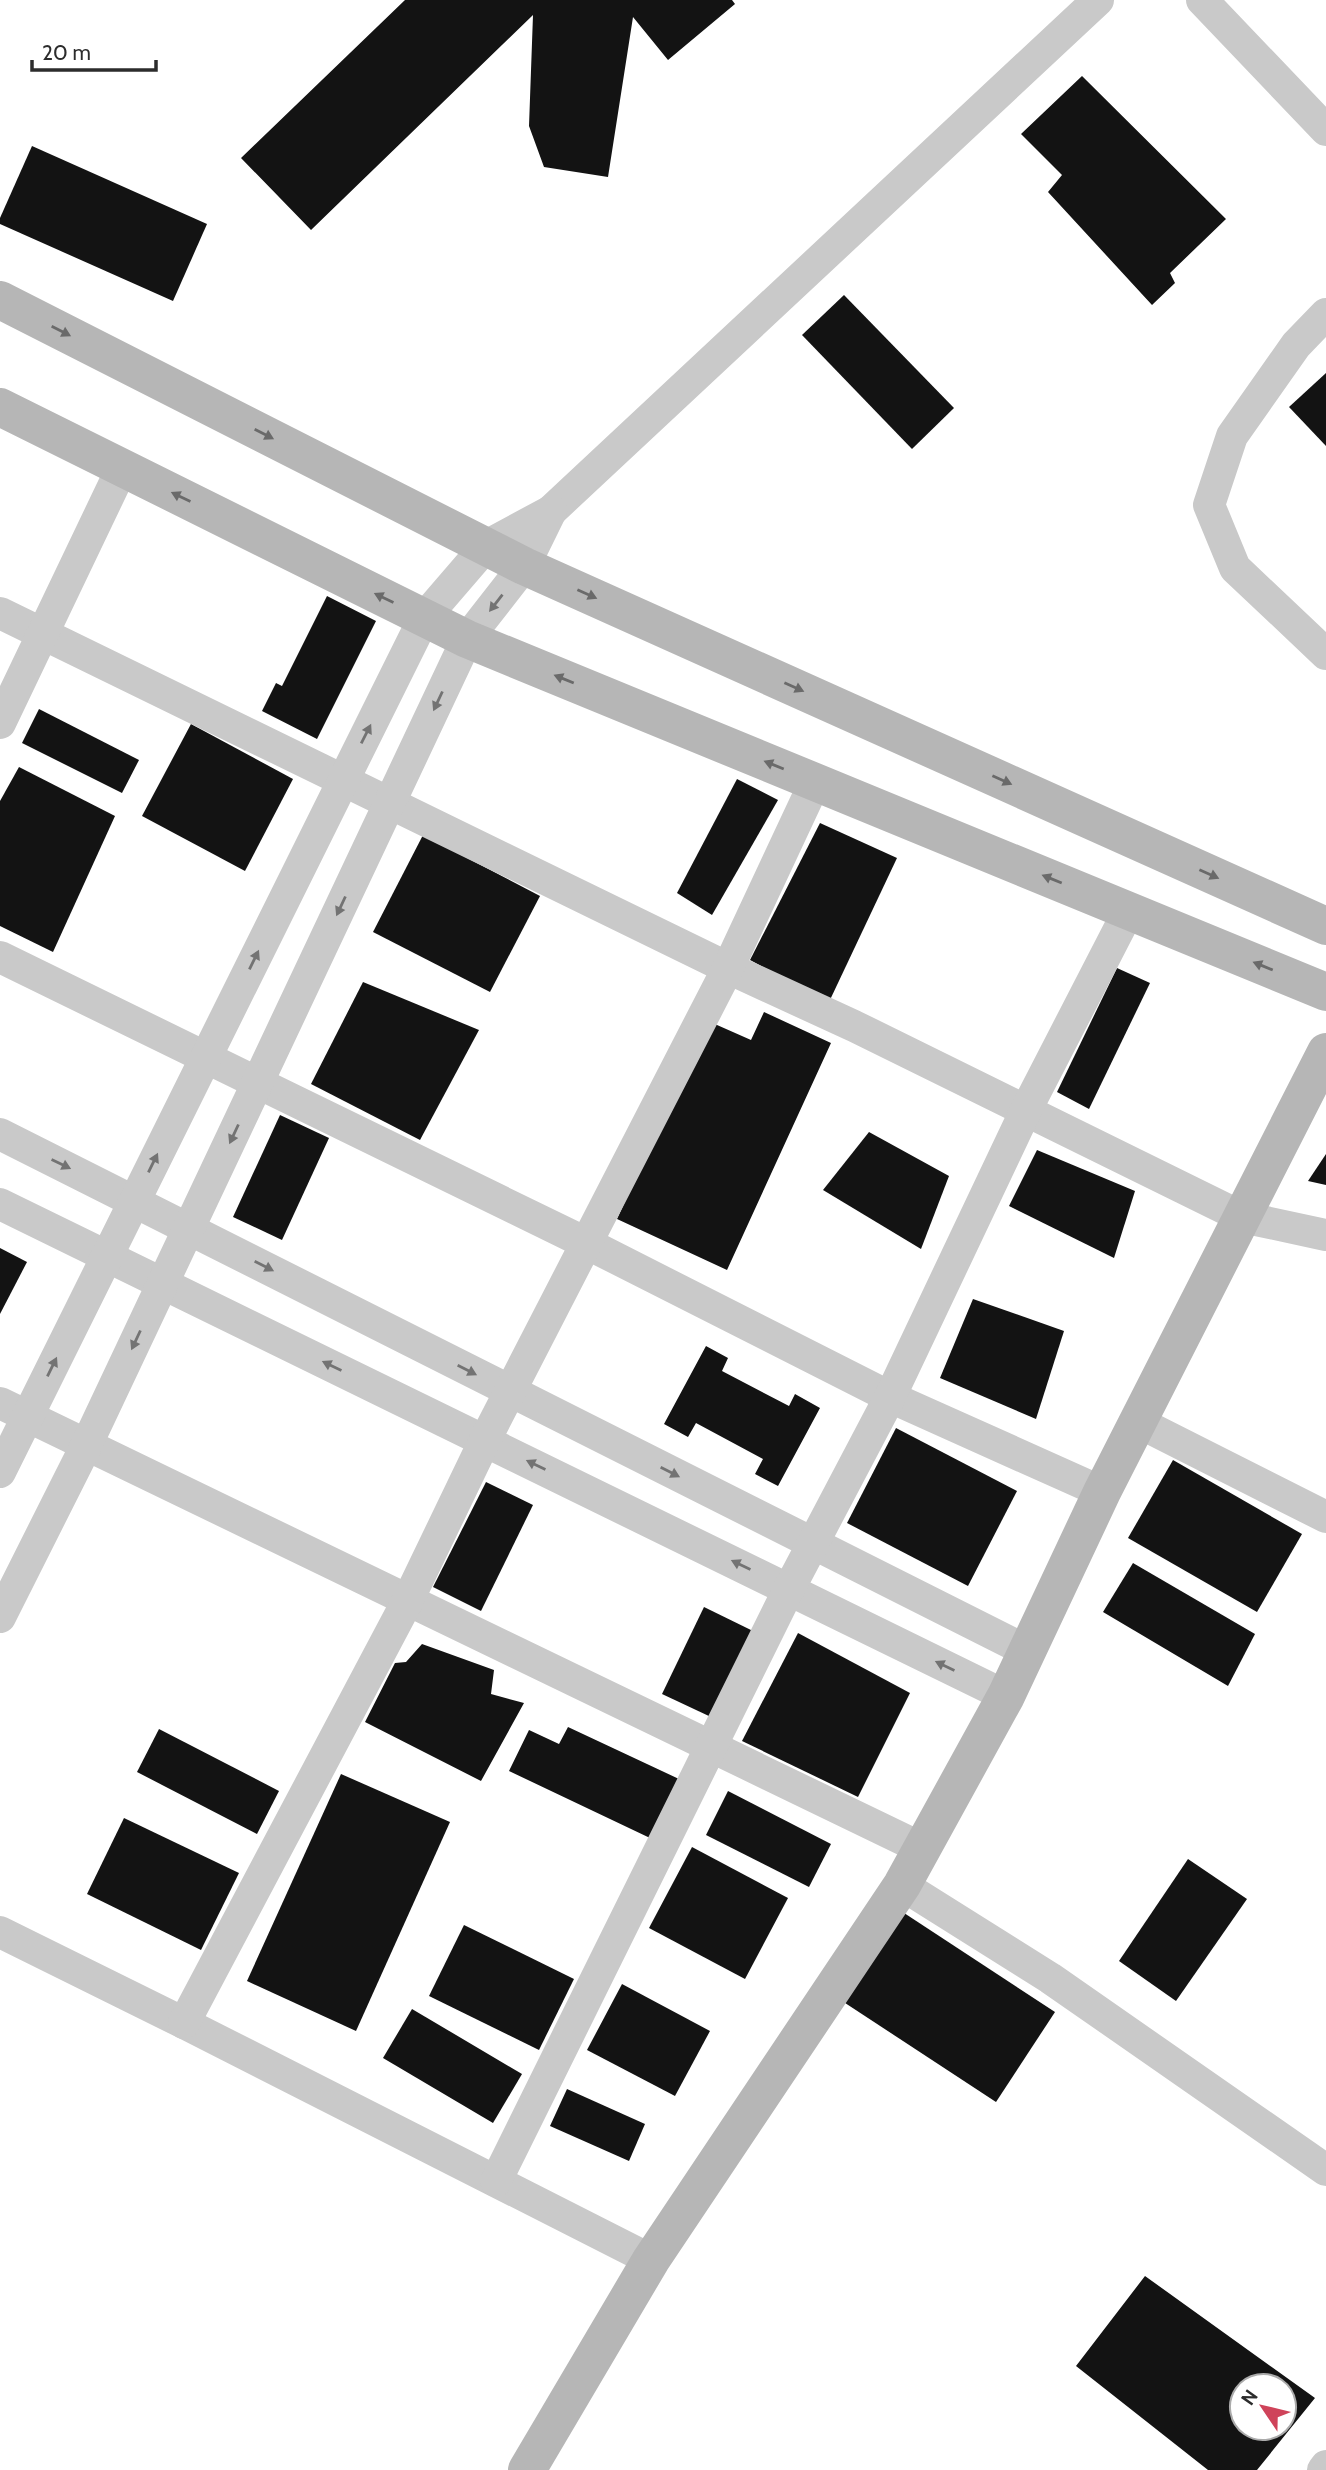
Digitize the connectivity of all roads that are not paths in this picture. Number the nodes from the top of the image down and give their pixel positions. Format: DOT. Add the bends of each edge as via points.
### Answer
graph roads {
  1 [pos="1098,0"];
  2 [pos="1202,0"];
  3 [pos="1325,128"];
  4 [pos="0,300"];
  5 [pos="1326,314"];
  6 [pos="0,407"];
  7 [pos="122,468"];
  8 [pos="551,511"];
  9 [pos="486,546"];
  10 [pos="524,566"];
  11 [pos="0,613"];
  12 [pos="424,618"];
  13 [pos="43,634"];
  14 [pos="467,639"];
  15 [pos="1326,654"];
  16 [pos="0,723"];
  17 [pos="343,781"];
  18 [pos="815,782"];
  19 [pos="390,803"];
  20 [pos="1129,911"];
  21 [pos="1326,926"];
  22 [pos="0,957"];
  23 [pos="727,968"];
  24 [pos="1326,992"];
  25 [pos="1326,1052"];
  26 [pos="206,1057"];
  27 [pos="258,1083"];
  28 [pos="1026,1110"];
  29 [pos="0,1134"];
  30 [pos="135,1201"];
  31 [pos="0,1204"];
  32 [pos="1242,1217"];
  33 [pos="189,1228"];
  34 [pos="1326,1235"];
  35 [pos="586,1242"];
  36 [pos="107,1257"];
  37 [pos="163,1284"];
  38 [pos="510,1391"];
  39 [pos="890,1397"];
  40 [pos="14,1410"];
  41 [pos="1138,1422"];
  42 [pos="485,1440"];
  43 [pos="86,1446"];
  44 [pos="0,1472"];
  45 [pos="1102,1492"];
  46 [pos="1326,1517"];
  47 [pos="812,1544"];
  48 [pos="789,1589"];
  49 [pos="408,1600"];
  50 [pos="0,1617"];
  51 [pos="1027,1651"];
  52 [pos="1006,1696"];
  53 [pos="710,1747"];
  54 [pos="921,1848"];
  55 [pos="902,1885"];
  56 [pos="0,1933"];
  57 [pos="184,2023"];
  58 [pos="1326,2170"];
  59 [pos="496,2181"];
  60 [pos="652,2260"];
  61 [pos="537,2466"];
  1 -- 8 [label="street"];
  2 -- 3 [label="street"];
  4 -- 9 [label="main road, one-way"];
  5 -- 15 [label="street" via="1296,345 1232,436 1209,506 1235,568"];
  6 -- 7 [label="main road"];
  12 -- 7 [label="main road, one-way"];
  7 -- 13 [label="street"];
  8 -- 9 [label="street"];
  8 -- 10 [label="street"];
  9 -- 10 [label="main road"];
  9 -- 12 [label="street"];
  10 -- 14 [label="street, one-way"];
  10 -- 21 [label="main road, one-way"];
  11 -- 13 [label="street"];
  12 -- 14 [label="main road"];
  17 -- 12 [label="street, one-way"];
  13 -- 16 [label="street"];
  13 -- 17 [label="street"];
  18 -- 14 [label="main road, one-way"];
  14 -- 19 [label="street, one-way"];
  17 -- 19 [label="street"];
  26 -- 17 [label="street, one-way"];
  20 -- 18 [label="main road, one-way"];
  18 -- 23 [label="street"];
  19 -- 23 [label="street"];
  19 -- 27 [label="street, one-way"];
  24 -- 20 [label="main road, one-way"];
  20 -- 28 [label="street"];
  22 -- 26 [label="street"];
  23 -- 28 [label="street"];
  23 -- 35 [label="street"];
  25 -- 32 [label="main road"];
  26 -- 27 [label="street"];
  30 -- 26 [label="street, one-way"];
  27 -- 33 [label="street, one-way"];
  27 -- 35 [label="street"];
  28 -- 32 [label="street"];
  28 -- 39 [label="street"];
  29 -- 30 [label="street, one-way"];
  30 -- 33 [label="street"];
  30 -- 36 [label="street"];
  31 -- 36 [label="street"];
  32 -- 34 [label="street"];
  32 -- 41 [label="main road"];
  33 -- 37 [label="street"];
  33 -- 38 [label="street, one-way"];
  35 -- 38 [label="street"];
  35 -- 39 [label="street"];
  36 -- 37 [label="street"];
  40 -- 36 [label="street, one-way"];
  42 -- 37 [label="street, one-way"];
  37 -- 43 [label="street, one-way"];
  38 -- 42 [label="street"];
  38 -- 47 [label="street, one-way"];
  39 -- 45 [label="street"];
  39 -- 47 [label="street"];
  40 -- 43 [label="street"];
  40 -- 44 [label="street"];
  41 -- 45 [label="main road"];
  41 -- 46 [label="street"];
  48 -- 42 [label="street, one-way"];
  42 -- 49 [label="street"];
  43 -- 49 [label="street"];
  43 -- 50 [label="street"];
  45 -- 51 [label="main road"];
  47 -- 48 [label="street"];
  47 -- 51 [label="street"];
  52 -- 48 [label="street, one-way"];
  48 -- 53 [label="street"];
  49 -- 53 [label="street"];
  49 -- 57 [label="street"];
  51 -- 52 [label="main road"];
  52 -- 54 [label="main road"];
  53 -- 54 [label="street"];
  53 -- 59 [label="street"];
  54 -- 55 [label="main road"];
  55 -- 58 [label="street" via="1050,1978"];
  55 -- 60 [label="main road"];
  56 -- 57 [label="street"];
  57 -- 59 [label="street"];
  59 -- 60 [label="street"];
  60 -- 61 [label="main road"];
}
